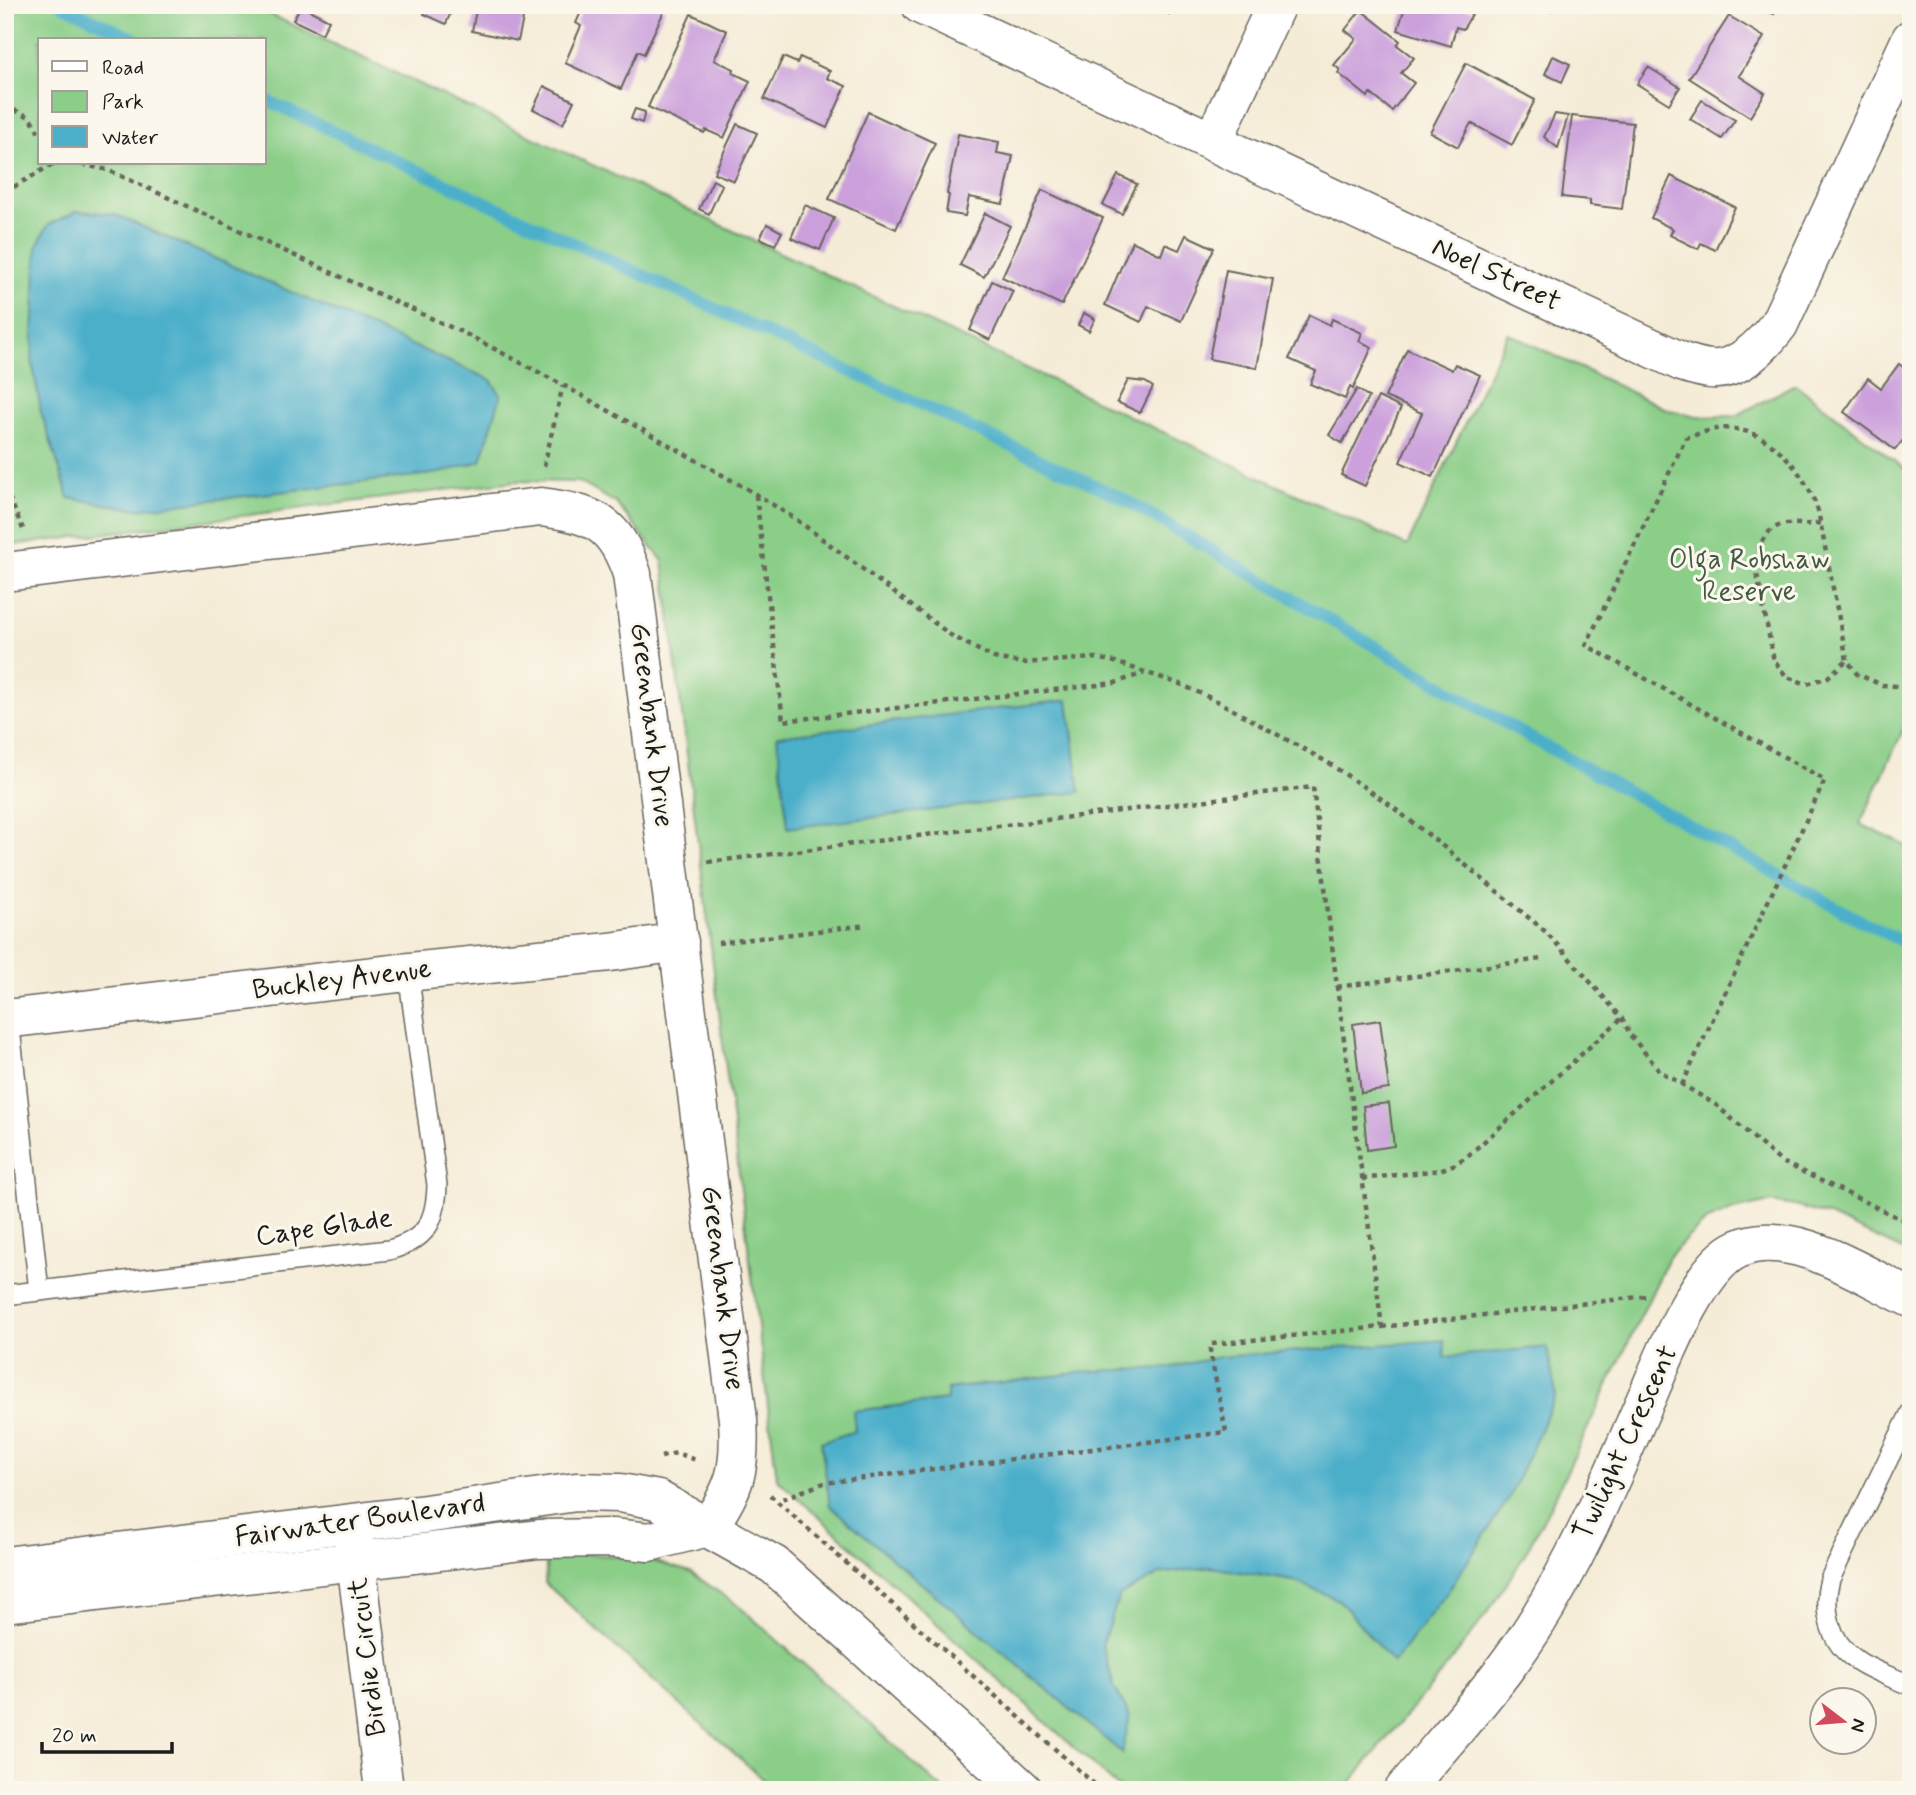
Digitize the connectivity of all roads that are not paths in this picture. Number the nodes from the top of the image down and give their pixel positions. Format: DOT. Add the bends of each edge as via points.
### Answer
graph roads {
  1 [pos="921,5"];
  2 [pos="1276,5"];
  3 [pos="1911,39"];
  4 [pos="1213,141"];
  5 [pos="5,572"];
  6 [pos="698,942"];
  7 [pos="408,972"];
  8 [pos="7,1019"];
  9 [pos="39,1291"];
  10 [pos="5,1295"];
  11 [pos="1911,1298"];
  12 [pos="1911,1412"];
  13 [pos="352,1523"];
  14 [pos="708,1527"];
  15 [pos="356,1561"];
  16 [pos="5,1566"];
  17 [pos="5,1603"];
  18 [pos="1911,1686"];
  19 [pos="384,1790"];
  20 [pos="1023,1790"];
  21 [pos="1404,1790"];
  1 -- 4 [label="street, Noel Street"];
  2 -- 4 [label="street"];
  3 -- 4 [label="street, Noel Street" via="1779,324 1761,347 1740,362 1713,370 1682,362"];
  5 -- 6 [label="street, Greenbank Drive" via="541,507 576,512 607,527 624,549 632,574"];
  6 -- 7 [label="street, Buckley Avenue"];
  6 -- 14 [label="street, Greenbank Drive" via="739,1432 737,1474 728,1498"];
  7 -- 8 [label="street, Buckley Avenue"];
  7 -- 9 [label="lane, Cape Glade" via="438,1185 436,1210 426,1229 409,1244"];
  8 -- 9 [label="lane"];
  9 -- 10 [label="lane, Cape Glade"];
  11 -- 21 [label="street, Twilight Crescent" via="1788,1243 1760,1242 1737,1249 1717,1263 1699,1287 1595,1515 1533,1629"];
  12 -- 18 [label="lane" via="1825,1595 1829,1623 1844,1651"];
  13 -- 14 [label="street, Fairwater Boulevard" via="576,1492 658,1500"];
  13 -- 15 [label="street, Birdie Circuit"];
  13 -- 16 [label="street, Fairwater Boulevard"];
  14 -- 15 [label="street, Fairwater Boulevard" via="649,1542 538,1539"];
  14 -- 20 [label="street, Fairwater Boulevard" via="774,1565"];
  15 -- 17 [label="street, Fairwater Boulevard"];
  15 -- 19 [label="street, Birdie Circuit"];
}
